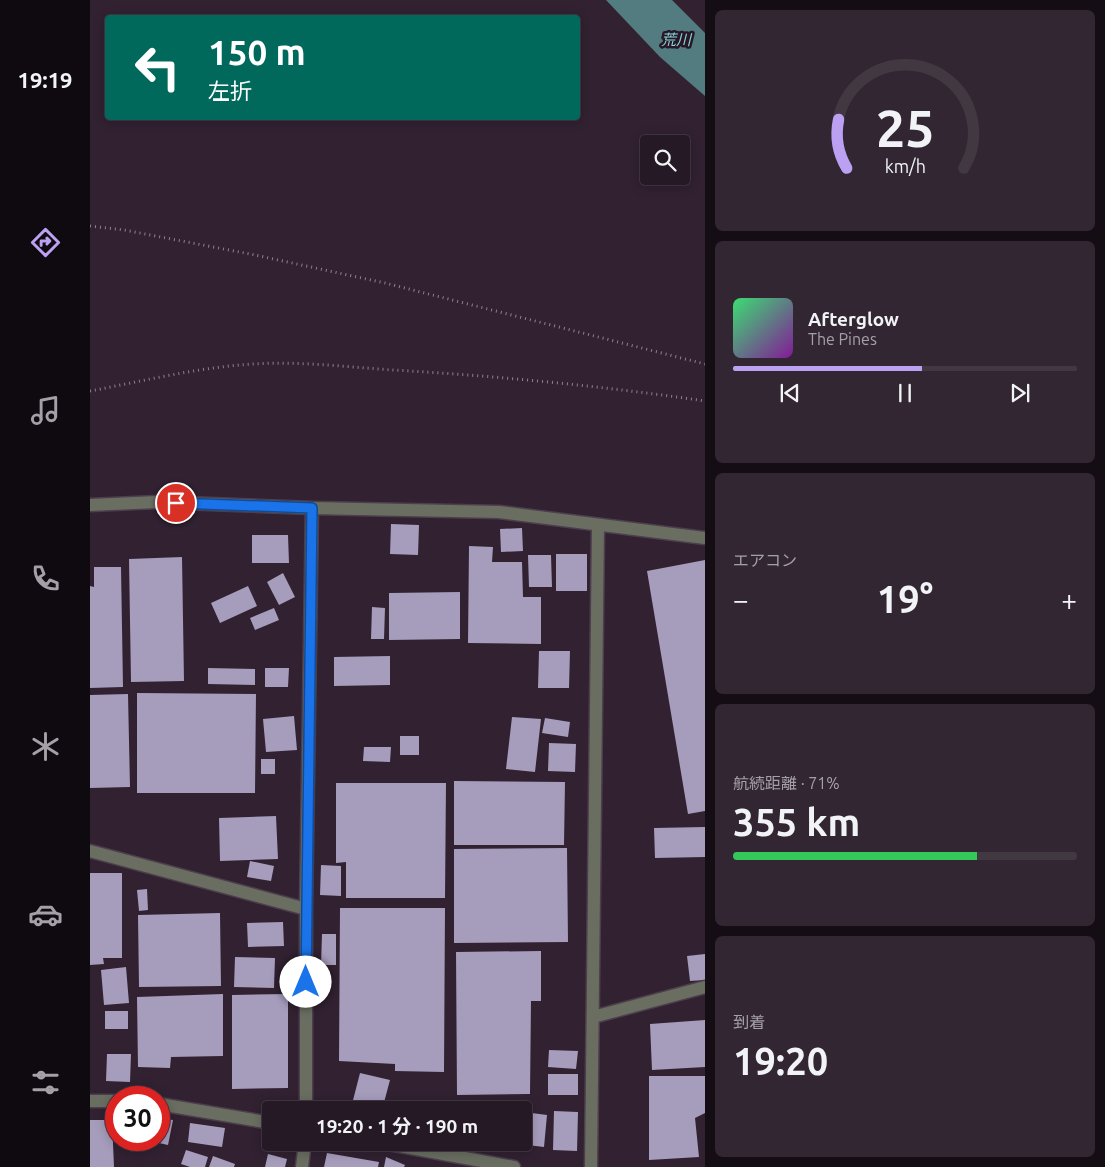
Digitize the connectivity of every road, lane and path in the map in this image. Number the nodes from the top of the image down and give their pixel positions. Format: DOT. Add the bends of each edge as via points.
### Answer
graph roads {
  1 [pos="90,226"];
  2 [pos="705,364"];
  3 [pos="90,391"];
  4 [pos="705,401"];
  5 [pos="90,504"];
  6 [pos="312,508"];
  7 [pos="598,524"];
  8 [pos="705,538"];
  9 [pos="90,851"];
  10 [pos="306,910"];
  11 [pos="705,987"];
  12 [pos="593,1018"];
  13 [pos="105,1100"];
  14 [pos="90,1101"];
  15 [pos="306,1101"];
  16 [pos="170,1106"];
  17 [pos="262,1121"];
  18 [pos="303,1151"];
  19 [pos="427,1151"];
  20 [pos="302,1167"];
  21 [pos="514,1167"];
  22 [pos="591,1167"];
  1 -- 2 [label="path" via="124,230 385,284"];
  3 -- 4 [label="path" via="190,372 280,364 453,374 609,388"];
  5 -- 6 [label="street" via="157,502"];
  6 -- 7 [label="street" via="499,512"];
  6 -- 10 [label="street"];
  7 -- 8 [label="street"];
  7 -- 12 [label="street"];
  9 -- 10 [label="street"];
  10 -- 15 [label="street"];
  11 -- 12 [label="street"];
  12 -- 22 [label="street"];
  13 -- 14 [label="street"];
  16 -- 17 [label="street"];
  18 -- 20 [label="street"];
  19 -- 21 [label="street"];
}
